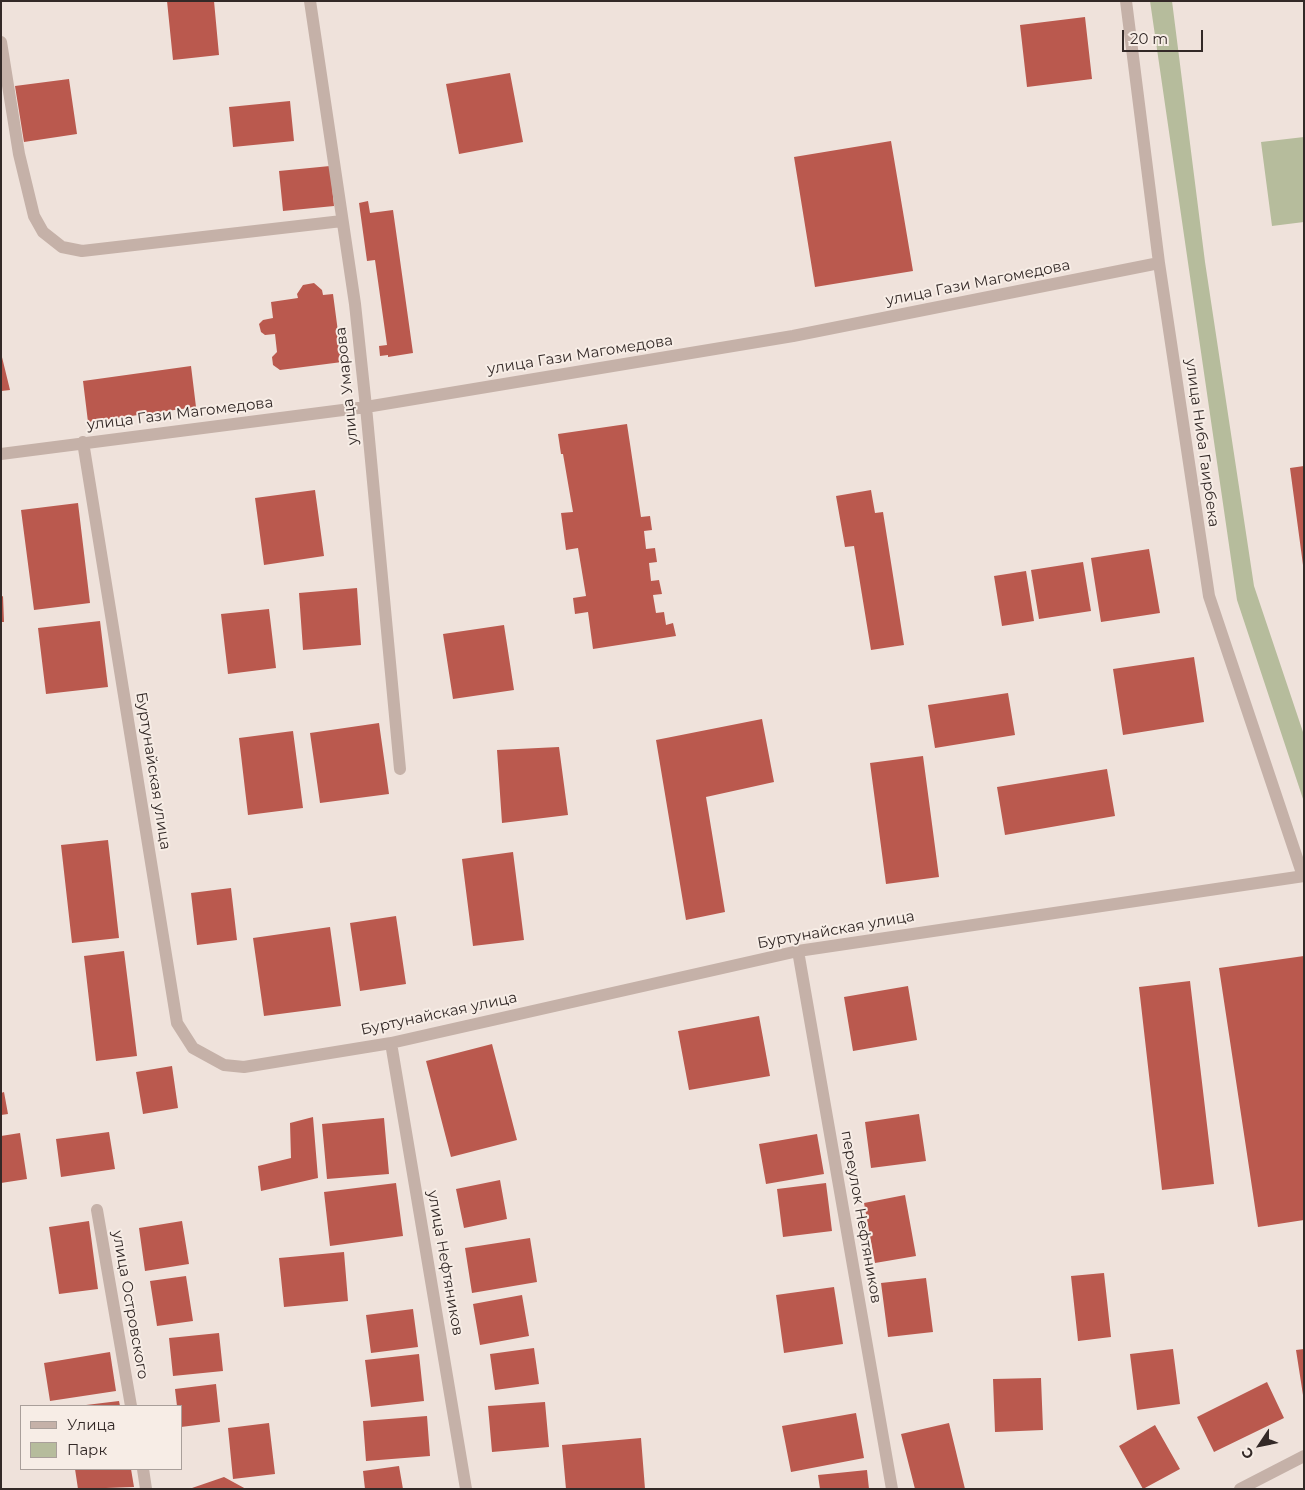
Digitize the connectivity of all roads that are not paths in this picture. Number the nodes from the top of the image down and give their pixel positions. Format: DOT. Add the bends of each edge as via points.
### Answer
graph roads {
  1 [pos="310,1"];
  2 [pos="1126,1"];
  3 [pos="1,42"];
  4 [pos="342,221"];
  5 [pos="1159,263"];
  6 [pos="366,408"];
  7 [pos="82,442"];
  8 [pos="1,454"];
  9 [pos="400,769"];
  10 [pos="1304,876"];
  11 [pos="798,951"];
  12 [pos="391,1043"];
  13 [pos="97,1210"];
  14 [pos="132,1405"];
  15 [pos="1304,1456"];
  16 [pos="142,1470"];
  17 [pos="146,1489"];
  18 [pos="466,1489"];
  19 [pos="892,1489"];
  20 [pos="1240,1489"];
  1 -- 4 [label="street, улица Умарова"];
  2 -- 5 [label="street, улица Ниба Гаирбека"];
  3 -- 4 [label="street" via="19,154 34,216 43,232 62,247 82,251"];
  4 -- 6 [label="street, улица Умарова"];
  5 -- 6 [label="street, улица Гази Магомедова" via="794,336"];
  5 -- 10 [label="street, улица Ниба Гаирбека" via="1209,596"];
  6 -- 7 [label="street, улица Гази Магомедова"];
  6 -- 9 [label="street, улица Умарова"];
  7 -- 8 [label="street, улица Гази Магомедова"];
  7 -- 12 [label="street, Буртунайская улица" via="177,1022 193,1048 224,1065 244,1067"];
  10 -- 11 [label="street, Буртунайская улица"];
  11 -- 12 [label="street, Буртунайская улица"];
  11 -- 19 [label="street, переулок Нефтяников"];
  12 -- 18 [label="street, улица Нефтяников"];
  13 -- 14 [label="street, улица Островского"];
  15 -- 20 [label="street"];
  16 -- 17 [label="street"];
}
